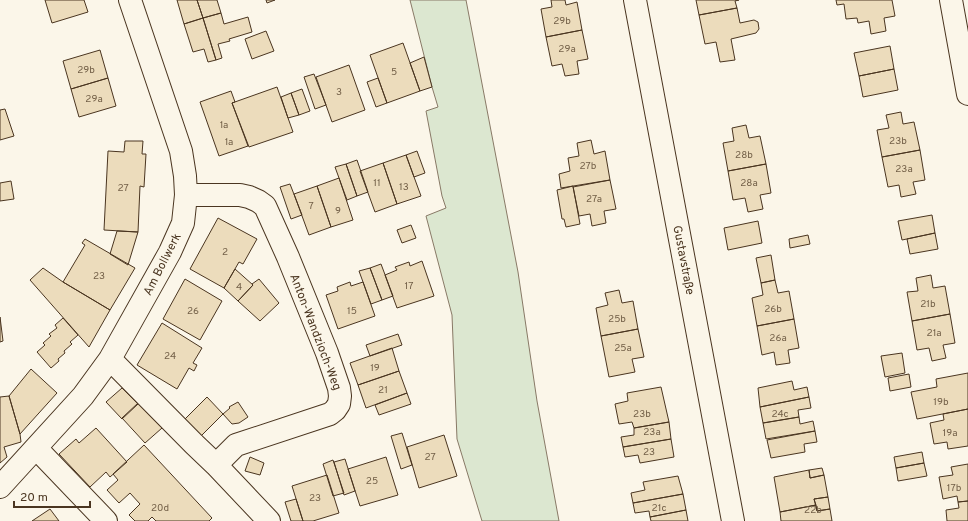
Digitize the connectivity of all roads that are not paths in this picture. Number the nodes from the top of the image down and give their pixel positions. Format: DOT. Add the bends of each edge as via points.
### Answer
graph roads {
  1 [pos="130,0"];
  2 [pos="636,0"];
  3 [pos="951,0"];
  4 [pos="968,94"];
  5 [pos="186,195"];
  6 [pos="110,359"];
  7 [pos="36,448"];
  8 [pos="216,465"];
  9 [pos="0,487"];
  10 [pos="106,521"];
  11 [pos="269,521"];
  12 [pos="733,521"];
  1 -- 5 [label="street, Am Bollwerk" via="181,152"];
  2 -- 12 [label="street, Gustavstraße"];
  3 -- 4 [label="street"];
  5 -- 6 [label="street, Am Bollwerk" via="182,223 170,252"];
  5 -- 8 [label="street, Anton-Wandzioch-Weg" via="240,195 265,206 327,353 340,396 339,404 330,414 236,445"];
  6 -- 7 [label="street, Am Bollwerk" via="83,396"];
  6 -- 8 [label="street"];
  7 -- 9 [label="street, Am Bollwerk"];
  7 -- 10 [label="street"];
  8 -- 11 [label="street"];
}
